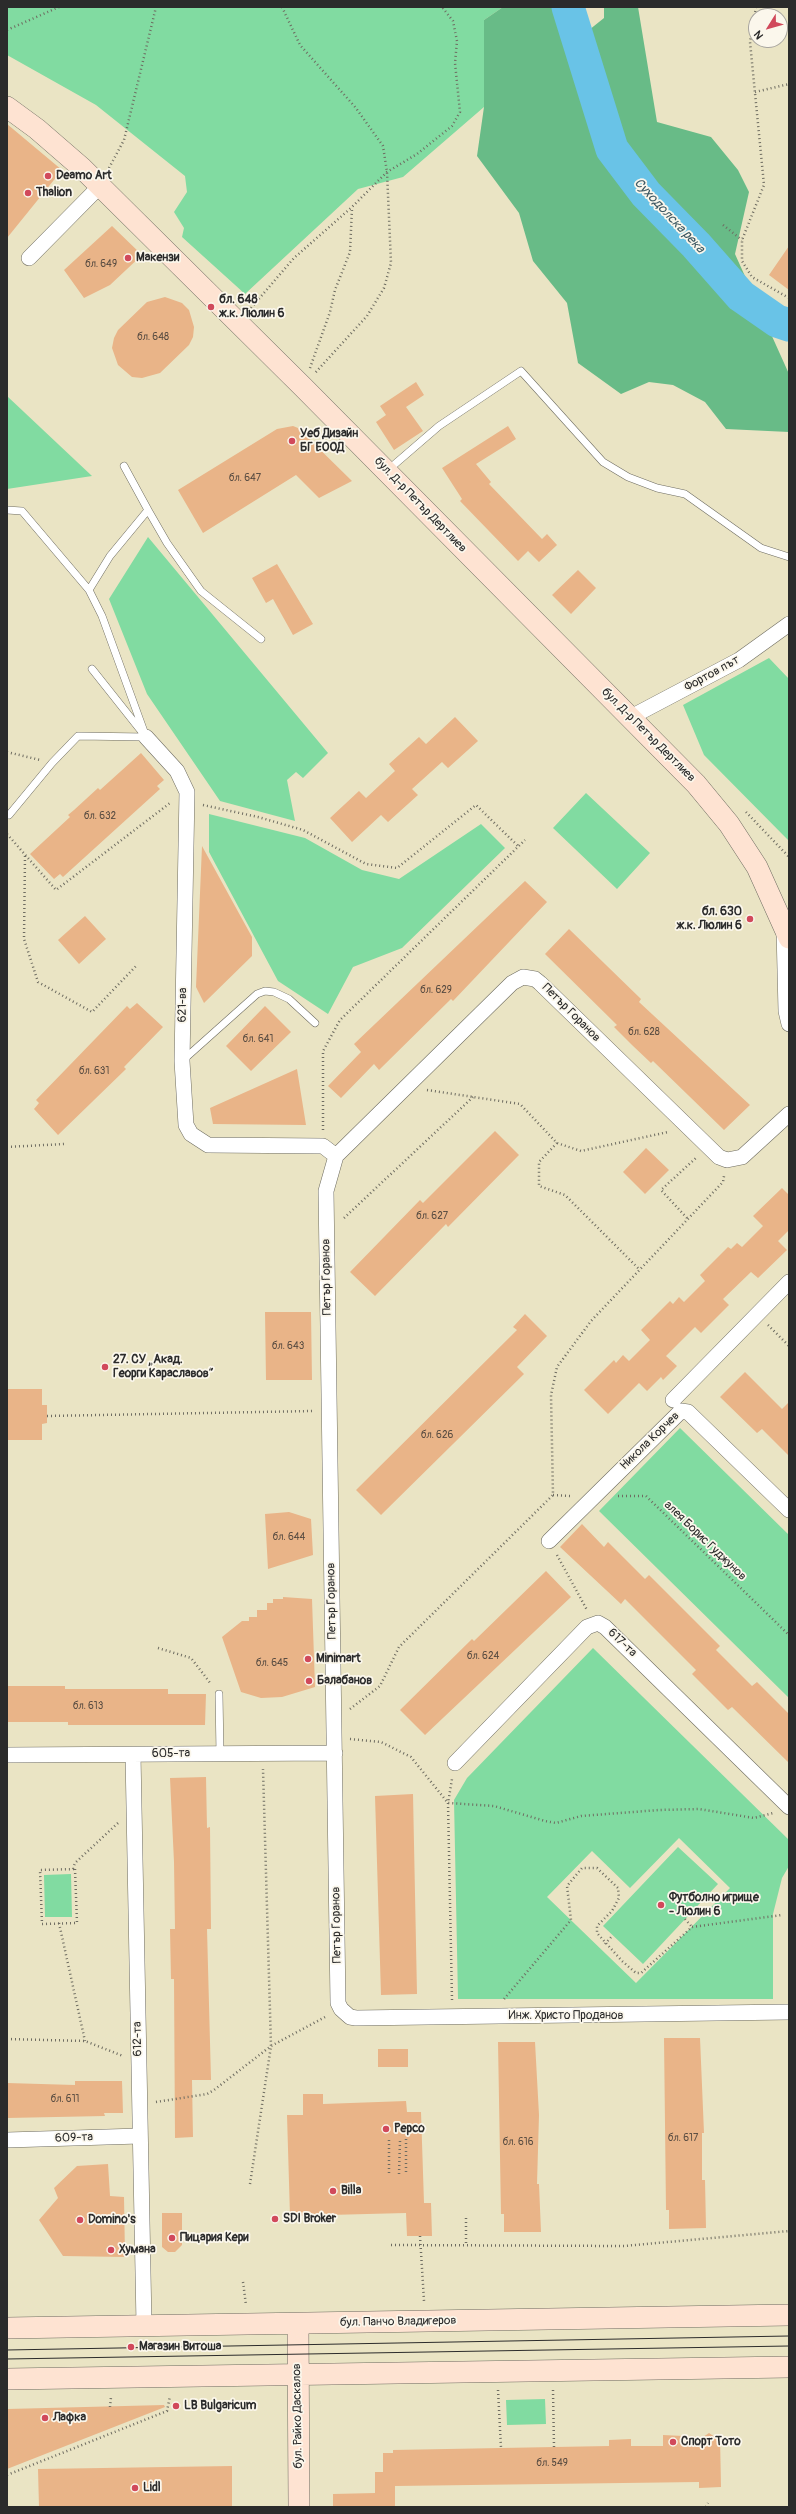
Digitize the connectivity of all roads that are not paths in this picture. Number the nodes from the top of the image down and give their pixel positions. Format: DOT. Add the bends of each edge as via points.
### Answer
graph roads {
  1 [pos="7,107"];
  2 [pos="103,179"];
  3 [pos="30,258"];
  4 [pos="124,466"];
  5 [pos="387,471"];
  6 [pos="7,510"];
  7 [pos="148,510"];
  8 [pos="789,557"];
  9 [pos="89,590"];
  10 [pos="789,624"];
  11 [pos="262,639"];
  12 [pos="92,669"];
  13 [pos="631,717"];
  14 [pos="146,737"];
  15 [pos="9,815"];
  16 [pos="787,933"];
  17 [pos="315,1023"];
  18 [pos="789,1024"];
  19 [pos="182,1061"];
  20 [pos="789,1114"];
  21 [pos="336,1156"];
  22 [pos="787,1289"];
  23 [pos="673,1400"];
  24 [pos="789,1510"];
  25 [pos="549,1541"];
  26 [pos="219,1694"];
  27 [pos="335,1753"];
  28 [pos="220,1754"];
  29 [pos="7,1755"];
  30 [pos="133,1755"];
  31 [pos="455,1763"];
  32 [pos="787,1805"];
  33 [pos="343,2011"];
  34 [pos="789,2012"];
  35 [pos="140,2136"];
  36 [pos="7,2140"];
  37 [pos="789,2315"];
  38 [pos="144,2324"];
  39 [pos="298,2324"];
  40 [pos="7,2328"];
  41 [pos="789,2367"];
  42 [pos="298,2375"];
  43 [pos="7,2379"];
  44 [pos="299,2507"];
  1 -- 2 [label="main road, бул. Д-р Петър Дертлиев"];
  2 -- 3 [label="street"];
  2 -- 5 [label="main road, бул. Д-р Петър Дертлиев" via="239,322"];
  4 -- 7 [label="lane"];
  5 -- 8 [label="lane" via="439,426 521,371 603,462 628,477 657,488 685,494 761,548"];
  5 -- 13 [label="main road, бул. Д-р Петър Дертлиев"];
  6 -- 9 [label="lane" via="22,511"];
  7 -- 9 [label="lane" via="110,556"];
  7 -- 11 [label="lane" via="167,543 201,590"];
  9 -- 14 [label="lane" via="102,616"];
  10 -- 13 [label="street, Фортов път" via="739,660"];
  12 -- 14 [label="lane"];
  13 -- 16 [label="main road, бул. Д-р Петър Дертлиев" via="696,784 730,824 757,867"];
  14 -- 15 [label="lane" via="78,736"];
  14 -- 19 [label="street, 621-ва" via="177,771 187,792"];
  16 -- 18 [label="street" via="786,1011"];
  17 -- 19 [label="lane" via="289,999 265,991 257,994"];
  19 -- 21 [label="street, 621-ва" via="184,1115 189,1129 199,1141 208,1145 323,1146"];
  20 -- 21 [label="street, Петър Горанов" via="748,1153 734,1160 719,1157 686,1128 540,983 523,977 512,983"];
  21 -- 27 [label="street, Петър Горанов" via="326,1191"];
  22 -- 23 [label="street, Никола Корчев" via="757,1315"];
  24 -- 25 [label="street, Никола Корчев" via="685,1411 678,1412"];
  26 -- 28 [label="lane"];
  27 -- 28 [label="street, 605-та"];
  27 -- 33 [label="street, Петър Горанов" via="338,2003"];
  28 -- 30 [label="street, 605-та"];
  29 -- 30 [label="street, 605-та"];
  30 -- 35 [label="street, 612-та"];
  31 -- 32 [label="street, 617-та" via="587,1627 594,1623 605,1627"];
  33 -- 34 [label="street, Инж. Христо Проданов" via="356,2018"];
  35 -- 36 [label="street, 609-та"];
  35 -- 38 [label="street, 612-та"];
  37 -- 39 [label="main road, бул. Панчо Владигеров"];
  38 -- 39 [label="main road, бул. Панчо Владигеров"];
  38 -- 40 [label="main road, бул. Панчо Владигеров"];
  39 -- 42 [label="main road, бул. Райко Даскалов"];
  41 -- 42 [label="main road"];
  42 -- 43 [label="main road"];
  42 -- 44 [label="main road, бул. Райко Даскалов"];
}
